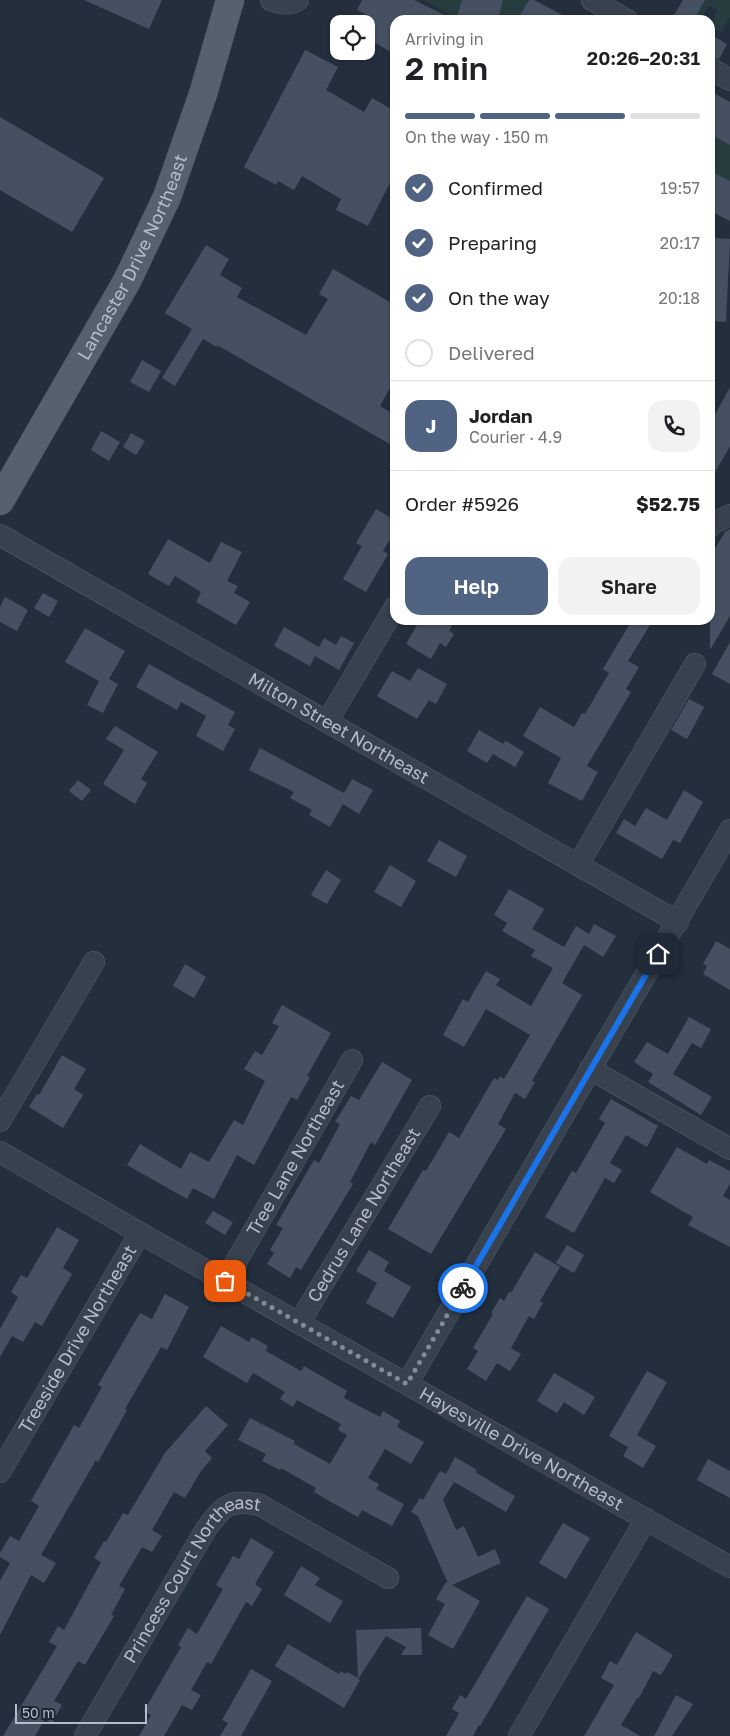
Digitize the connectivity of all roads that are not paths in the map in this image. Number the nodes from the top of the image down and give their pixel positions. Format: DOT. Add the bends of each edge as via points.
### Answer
graph roads {
  1 [pos="271,0"];
  2 [pos="298,0"];
  3 [pos="592,0"];
  4 [pos="229,2"];
  5 [pos="618,15"];
  6 [pos="715,71"];
  7 [pos="730,80"];
  8 [pos="0,501"];
  9 [pos="730,515"];
  10 [pos="715,522"];
  11 [pos="0,535"];
  12 [pos="390,616"];
  13 [pos="695,664"];
  14 [pos="328,722"];
  15 [pos="730,830"];
  16 [pos="578,865"];
  17 [pos="678,922"];
  18 [pos="94,962"];
  19 [pos="352,1060"];
  20 [pos="590,1069"];
  21 [pos="430,1106"];
  22 [pos="0,1121"];
  23 [pos="730,1149"];
  24 [pos="0,1152"];
  25 [pos="140,1233"];
  26 [pos="225,1281"];
  27 [pos="299,1323"];
  28 [pos="407,1384"];
  29 [pos="0,1472"];
  30 [pos="646,1519"];
  31 [pos="730,1567"];
  32 [pos="388,1578"];
  33 [pos="85,1736"];
  34 [pos="519,1736"];
  1 -- 2 [label="street" via="284,4"];
  3 -- 5 [label="street"];
  4 -- 8 [label="main road, Lancaster Drive Northeast" via="204,94 167,197 127,281"];
  6 -- 7 [label="street"];
  9 -- 10 [label="street"];
  11 -- 14 [label="street, Milton Street Northeast"];
  12 -- 14 [label="street"];
  13 -- 16 [label="street"];
  14 -- 16 [label="street, Milton Street Northeast"];
  15 -- 17 [label="street"];
  16 -- 17 [label="street, Milton Street Northeast"];
  17 -- 20 [label="street"];
  18 -- 22 [label="street"];
  19 -- 26 [label="street, Tree Lane Northeast"];
  20 -- 23 [label="street"];
  20 -- 28 [label="street"];
  21 -- 27 [label="street, Cedrus Lane Northeast"];
  24 -- 25 [label="street, Hayesville Drive Northeast"];
  25 -- 26 [label="street, Hayesville Drive Northeast"];
  25 -- 29 [label="street, Treeside Drive Northeast"];
  26 -- 27 [label="street, Hayesville Drive Northeast"];
  27 -- 28 [label="street, Hayesville Drive Northeast"];
  28 -- 30 [label="street, Hayesville Drive Northeast"];
  30 -- 31 [label="street, Hayesville Drive Northeast"];
  30 -- 34 [label="street"];
  32 -- 33 [label="street, Princess Court Northeast" via="260,1505 242,1502 228,1505 219,1511 206,1529"];
}
